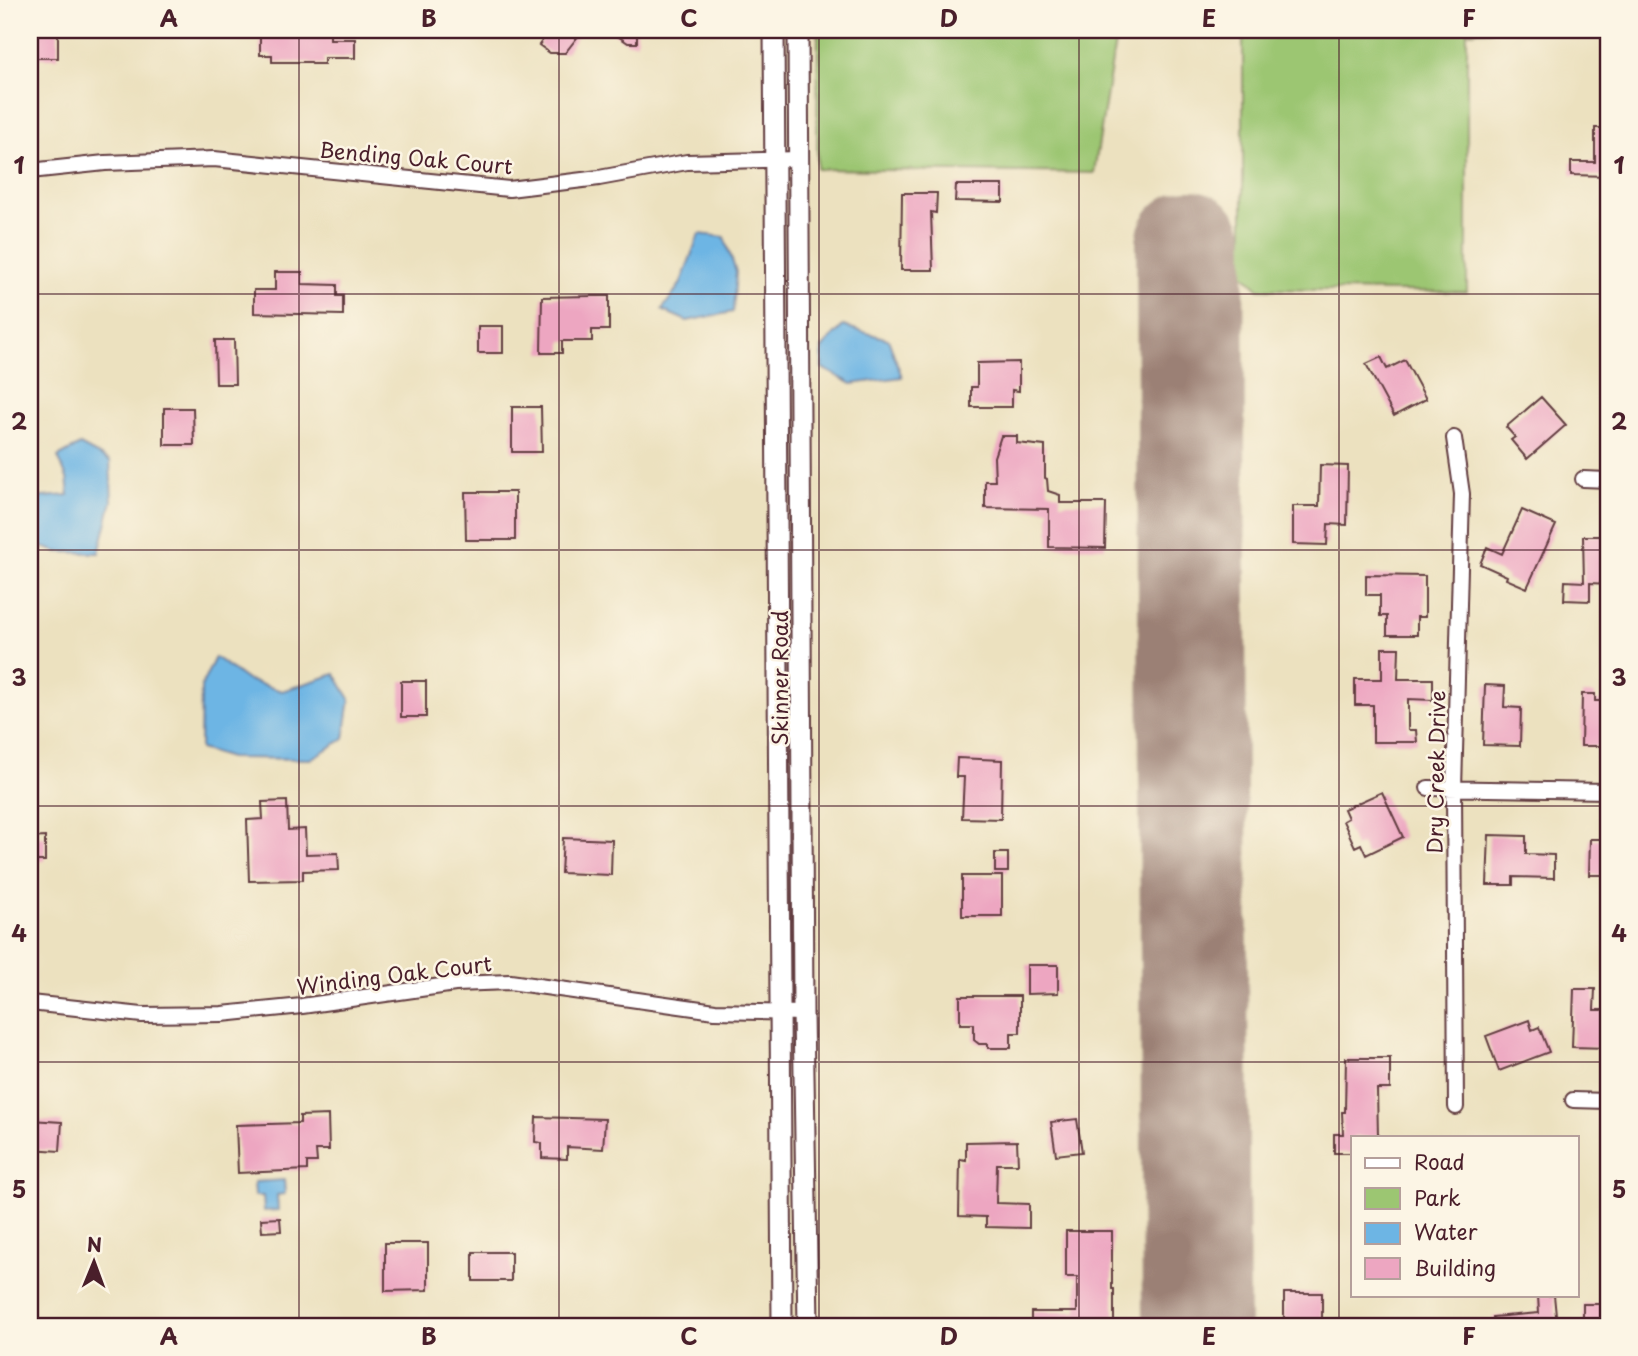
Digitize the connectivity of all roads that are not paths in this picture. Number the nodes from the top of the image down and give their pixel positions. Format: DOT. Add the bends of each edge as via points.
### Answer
graph roads {
  1 [pos="774,30"];
  2 [pos="798,30"];
  3 [pos="775,158"];
  4 [pos="798,159"];
  5 [pos="30,171"];
  6 [pos="1454,438"];
  7 [pos="1583,479"];
  8 [pos="1608,480"];
  9 [pos="1428,788"];
  10 [pos="1454,789"];
  11 [pos="1608,791"];
  12 [pos="30,1003"];
  13 [pos="803,1013"];
  14 [pos="778,1014"];
  15 [pos="1573,1100"];
  16 [pos="1608,1101"];
  17 [pos="1455,1107"];
  18 [pos="782,1326"];
  19 [pos="808,1326"];
  1 -- 3 [label="street, Skinner Road"];
  2 -- 4 [label="street, Skinner Road"];
  3 -- 4 [label="street, Bending Oak Court"];
  3 -- 5 [label="street, Bending Oak Court" via="687,163 509,189 214,159"];
  3 -- 14 [label="street, Skinner Road"];
  4 -- 13 [label="street, Skinner Road"];
  6 -- 10 [label="street, Dry Creek Drive" via="1462,494"];
  7 -- 8 [label="street"];
  9 -- 10 [label="street"];
  10 -- 11 [label="street"];
  10 -- 17 [label="street, Dry Creek Drive"];
  12 -- 14 [label="street, Winding Oak Court" via="142,1015 222,1014 455,984 510,982 715,1011"];
  13 -- 14 [label="street, Winding Oak Court"];
  13 -- 19 [label="street, Skinner Road"];
  14 -- 18 [label="street, Skinner Road"];
  15 -- 16 [label="street"];
}
